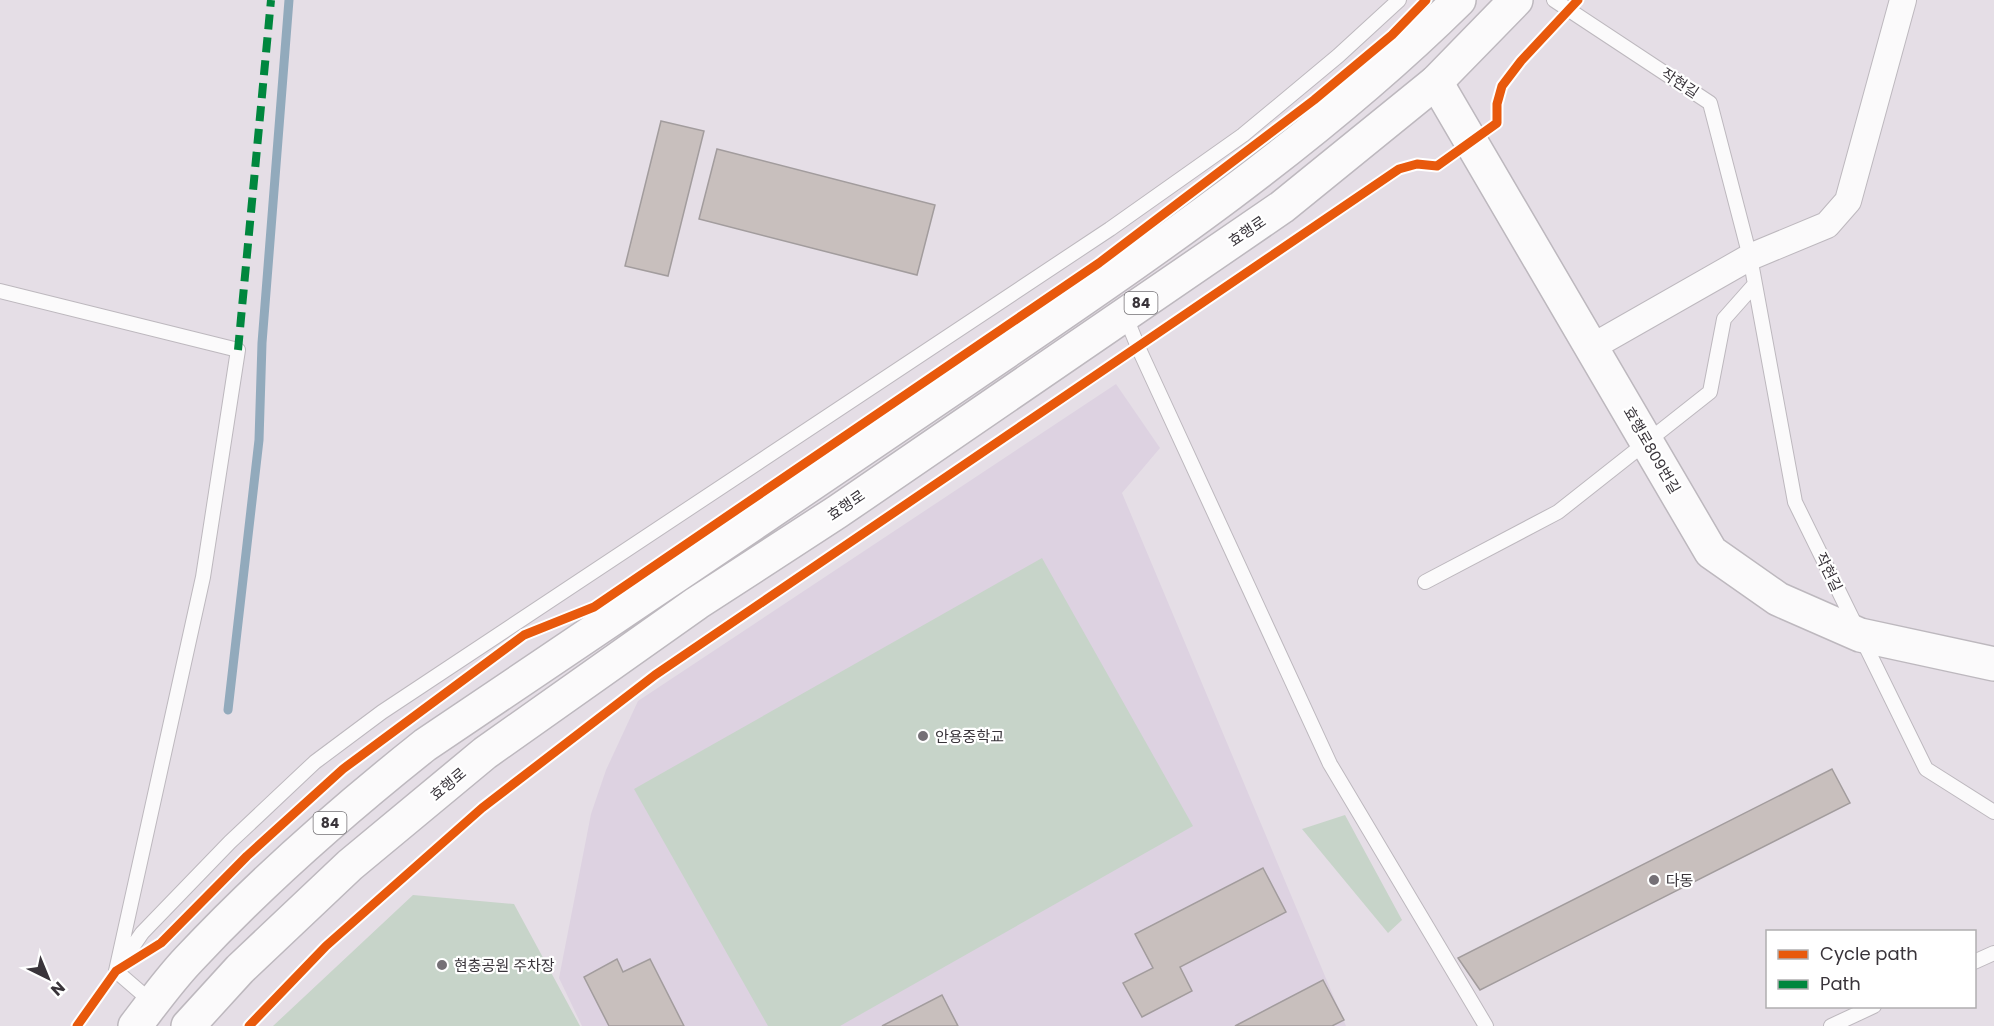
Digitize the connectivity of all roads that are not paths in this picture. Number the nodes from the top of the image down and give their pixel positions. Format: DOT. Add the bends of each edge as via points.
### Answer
graph roads {
  1 [pos="1399,0"];
  2 [pos="1459,0"];
  3 [pos="1516,0"];
  4 [pos="1554,0"];
  5 [pos="1903,0"];
  6 [pos="1436,82"];
  7 [pos="1258,174"];
  8 [pos="1282,207"];
  9 [pos="1750,256"];
  10 [pos="1755,284"];
  11 [pos="0,291"];
  12 [pos="1125,314"];
  13 [pos="1592,347"];
  14 [pos="1648,442"];
  15 [pos="818,480"];
  16 [pos="837,512"];
  17 [pos="1425,582"];
  18 [pos="1860,635"];
  19 [pos="1994,664"];
  20 [pos="532,672"];
  21 [pos="556,704"];
  22 [pos="1994,813"];
  23 [pos="1994,953"];
  24 [pos="1976,961"];
  25 [pos="116,971"];
  26 [pos="1870,1008"];
  27 [pos="144,1014"];
  28 [pos="188,1026"];
  29 [pos="1486,1026"];
  30 [pos="1831,1026"];
  1 -- 25 [label="lane" via="1243,135 1110,229 382,712 315,762 150,925"];
  2 -- 7 [label="main road, 84" via="1415,43"];
  3 -- 6 [label="main road, 효행로 / 84"];
  4 -- 9 [label="lane, 작현길" via="1710,103"];
  5 -- 9 [label="street" via="1848,201 1827,225"];
  6 -- 8 [label="main road, 효행로 / 84"];
  6 -- 13 [label="main road, 효행로809번길"];
  7 -- 8 [label="main road"];
  7 -- 15 [label="main road, 84" via="1075,305"];
  8 -- 12 [label="main road, 효행로 / 84"];
  9 -- 10 [label="lane, 작현길"];
  9 -- 13 [label="street"];
  10 -- 14 [label="lane" via="1724,319 1710,392"];
  10 -- 18 [label="lane, 작현길" via="1795,502"];
  11 -- 25 [label="lane" via="238,350 203,577"];
  12 -- 16 [label="main road, 효행로 / 84"];
  12 -- 29 [label="lane" via="1330,764"];
  13 -- 14 [label="main road, 효행로809번길"];
  14 -- 17 [label="lane" via="1558,512"];
  14 -- 18 [label="main road, 효행로809번길" via="1711,552 1778,600"];
  15 -- 16 [label="main road"];
  15 -- 20 [label="main road, 84"];
  16 -- 21 [label="main road, 효행로 / 84" via="697,603"];
  18 -- 19 [label="main road, 효행로809번길"];
  18 -- 22 [label="lane, 작현길" via="1926,769"];
  20 -- 21 [label="main road"];
  20 -- 27 [label="main road, 84" via="425,745 358,798 281,866 188,960"];
  21 -- 28 [label="main road, 효행로 / 84" via="485,753 350,865 240,969"];
  23 -- 24 [label="lane"];
  25 -- 27 [label="lane"];
  26 -- 30 [label="lane"];
}
